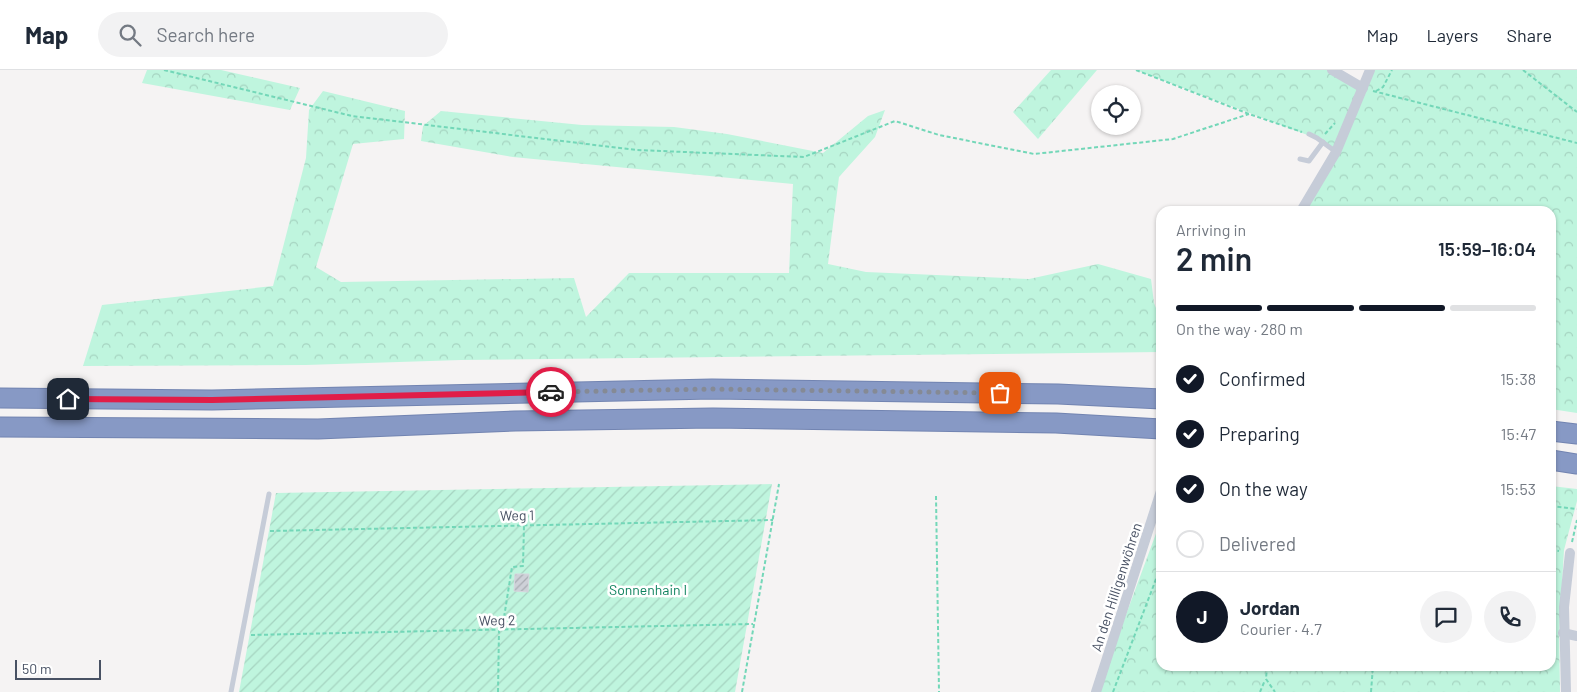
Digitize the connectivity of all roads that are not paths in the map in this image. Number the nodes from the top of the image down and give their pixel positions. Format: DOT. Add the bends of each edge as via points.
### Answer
graph roads {
  1 [pos="1332,70"];
  2 [pos="1370,70"];
  3 [pos="1363,88"];
  4 [pos="1309,134"];
  5 [pos="1323,142"];
  6 [pos="1336,152"];
  7 [pos="1300,159"];
  8 [pos="1304,206"];
  9 [pos="0,398"];
  10 [pos="1156,399"];
  11 [pos="0,427"];
  12 [pos="1156,429"];
  13 [pos="1556,432"];
  14 [pos="1577,434"];
  15 [pos="1556,461"];
  16 [pos="1577,464"];
  17 [pos="269,494"];
  18 [pos="1156,506"];
  19 [pos="1573,554"];
  20 [pos="1563,633"];
  21 [pos="1577,636"];
  22 [pos="231,692"];
  23 [pos="1096,692"];
  24 [pos="1566,692"];
  1 -- 3 [label="street"];
  2 -- 3 [label="street"];
  3 -- 6 [label="street"];
  4 -- 5 [label="lane"];
  5 -- 6 [label="lane"];
  5 -- 7 [label="lane" via="1309,162"];
  6 -- 8 [label="street"];
  9 -- 10 [label="highway" via="212,400 712,389"];
  11 -- 12 [label="highway" via="318,429 515,421 713,418 1056,423"];
  13 -- 14 [label="highway"];
  15 -- 16 [label="highway"];
  17 -- 22 [label="lane"];
  18 -- 23 [label="street, An den Hilligenwöhren"];
  19 -- 20 [label="street"];
  20 -- 21 [label="street"];
  20 -- 24 [label="street"];
}
